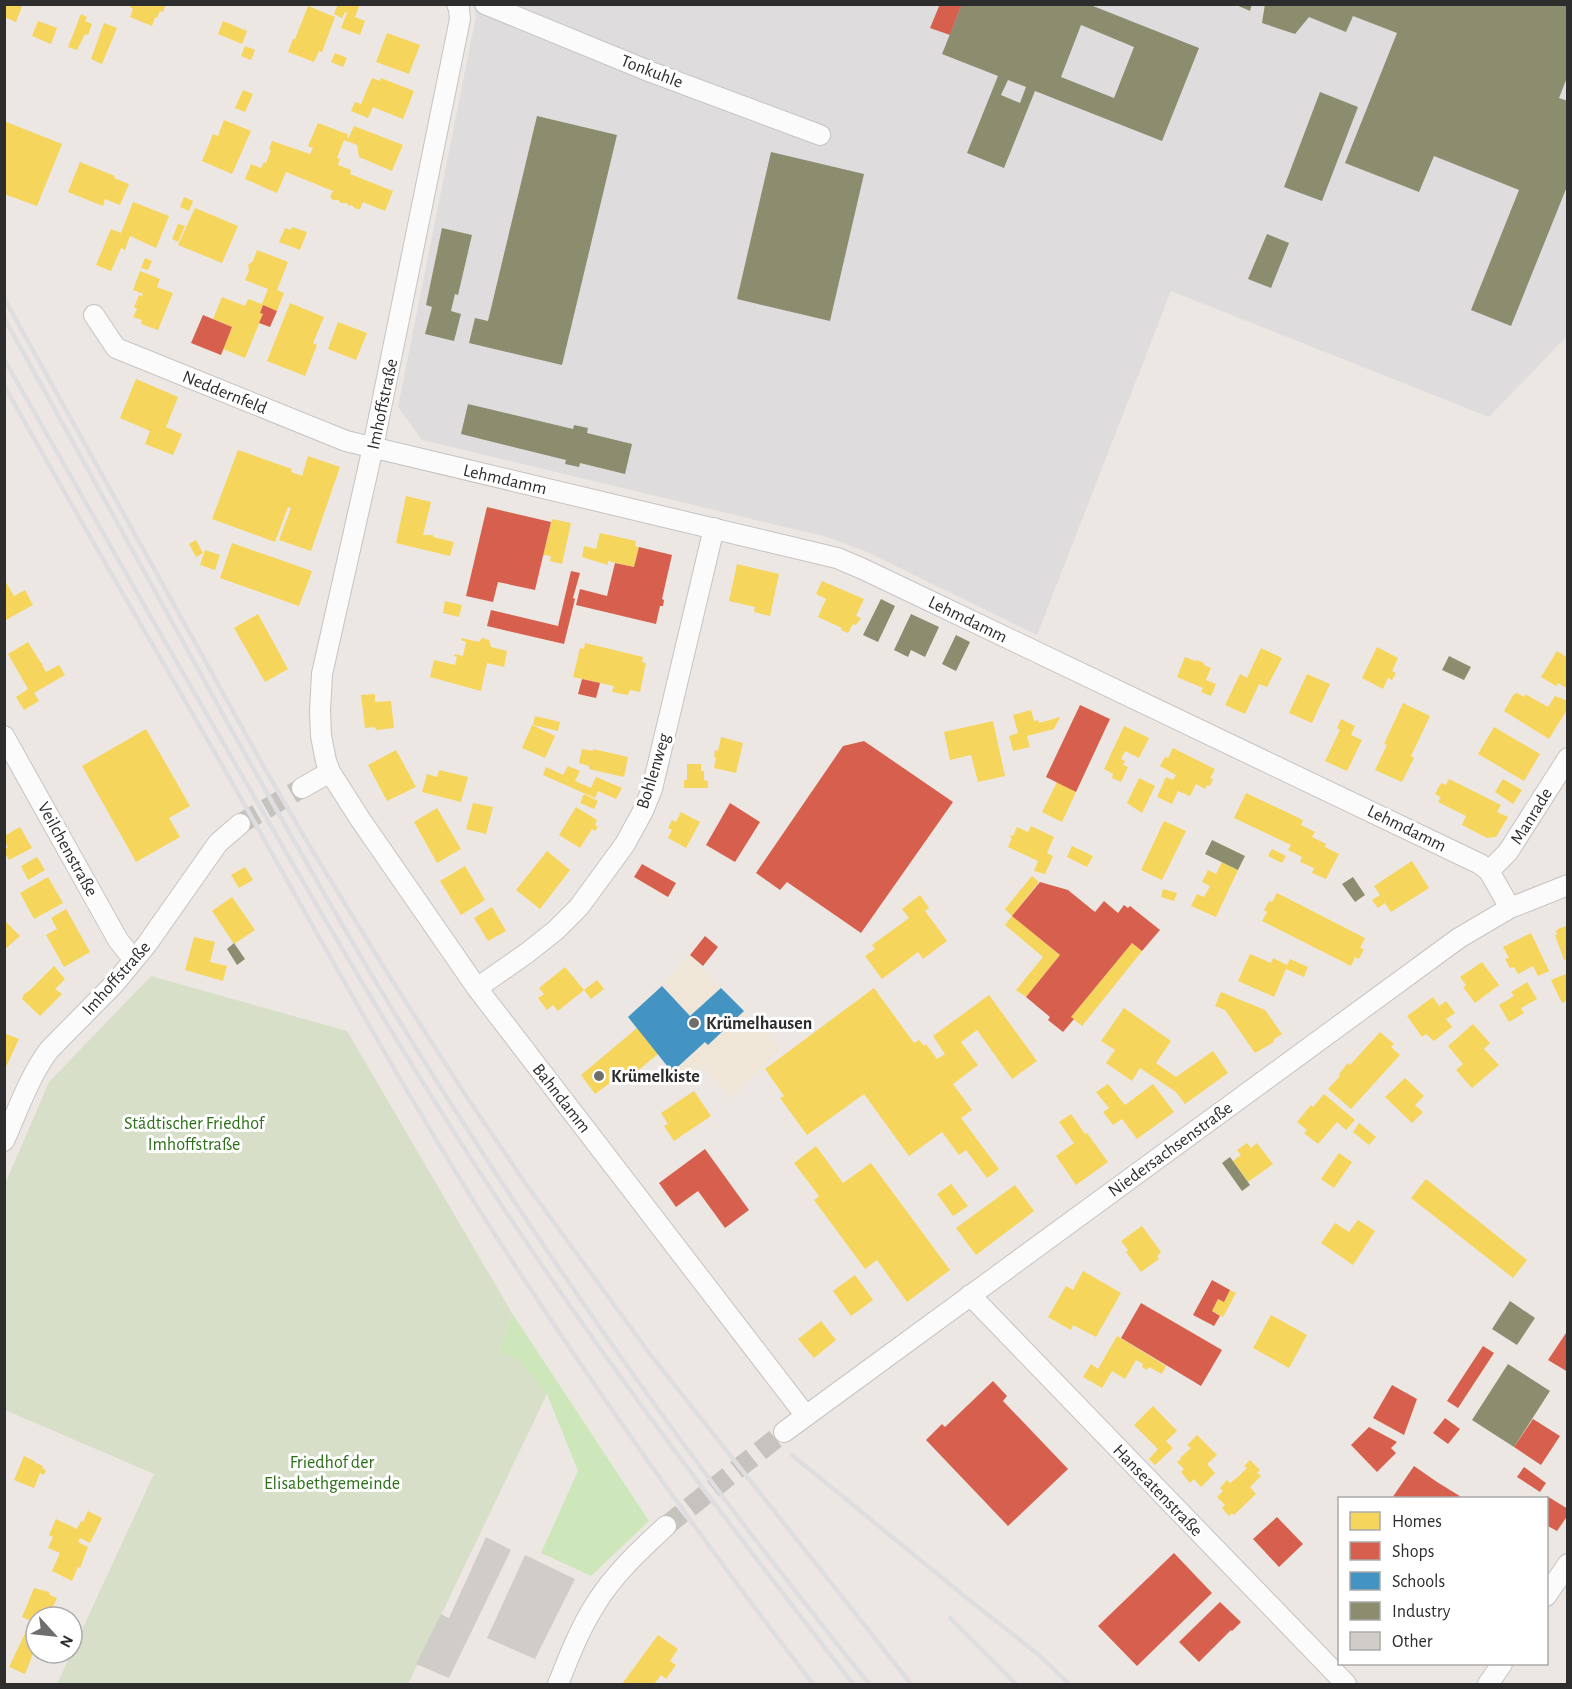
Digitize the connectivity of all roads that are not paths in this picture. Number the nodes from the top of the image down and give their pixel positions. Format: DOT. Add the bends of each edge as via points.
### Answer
graph roads {
  1 [pos="457,4"];
  2 [pos="485,4"];
  3 [pos="820,135"];
  4 [pos="94,315"];
  5 [pos="373,447"];
  6 [pos="714,528"];
  7 [pos="4,736"];
  8 [pos="1568,758"];
  9 [pos="330,771"];
  10 [pos="302,788"];
  11 [pos="240,824"];
  12 [pos="1489,871"];
  13 [pos="1568,885"];
  14 [pos="1510,908"];
  15 [pos="134,960"];
  16 [pos="477,988"];
  17 [pos="4,1141"];
  18 [pos="970,1295"];
  19 [pos="806,1416"];
  20 [pos="784,1432"];
  21 [pos="666,1526"];
  22 [pos="1568,1564"];
  23 [pos="1548,1593"];
  24 [pos="1501,1665"];
  25 [pos="558,1684"];
  26 [pos="1346,1684"];
  27 [pos="1488,1684"];
  1 -- 5 [label="street, Imhoffstraße" via="460,19"];
  2 -- 3 [label="street, Tonkuhle"];
  4 -- 5 [label="street, Neddernfeld" via="116,348 346,441"];
  5 -- 6 [label="street, Lehmdamm"];
  5 -- 9 [label="street, Imhoffstraße" via="322,674 321,736"];
  6 -- 12 [label="street, Lehmdamm" via="837,558 863,569"];
  6 -- 16 [label="street, Bohlenweg" via="652,789 643,811 625,844 579,907 556,930"];
  7 -- 15 [label="street, Veilchenstraße" via="118,940"];
  8 -- 12 [label="street, Manrade" via="1508,852"];
  9 -- 10 [label="street"];
  9 -- 16 [label="street, Bahndamm"];
  11 -- 15 [label="street, Imhoffstraße" via="219,843"];
  12 -- 14 [label="street"];
  13 -- 14 [label="street, Niedersachsenstraße"];
  14 -- 18 [label="street, Niedersachsenstraße" via="1459,938"];
  15 -- 17 [label="street, Imhoffstraße" via="40,1062"];
  16 -- 19 [label="street, Bahndamm"];
  18 -- 19 [label="street, Niedersachsenstraße"];
  18 -- 26 [label="street, Hanseatenstraße"];
  19 -- 20 [label="street, Niedersachsenstraße"];
  21 -- 25 [label="street" via="624,1567 596,1603"];
  22 -- 23 [label="street"];
  24 -- 27 [label="street"];
}
